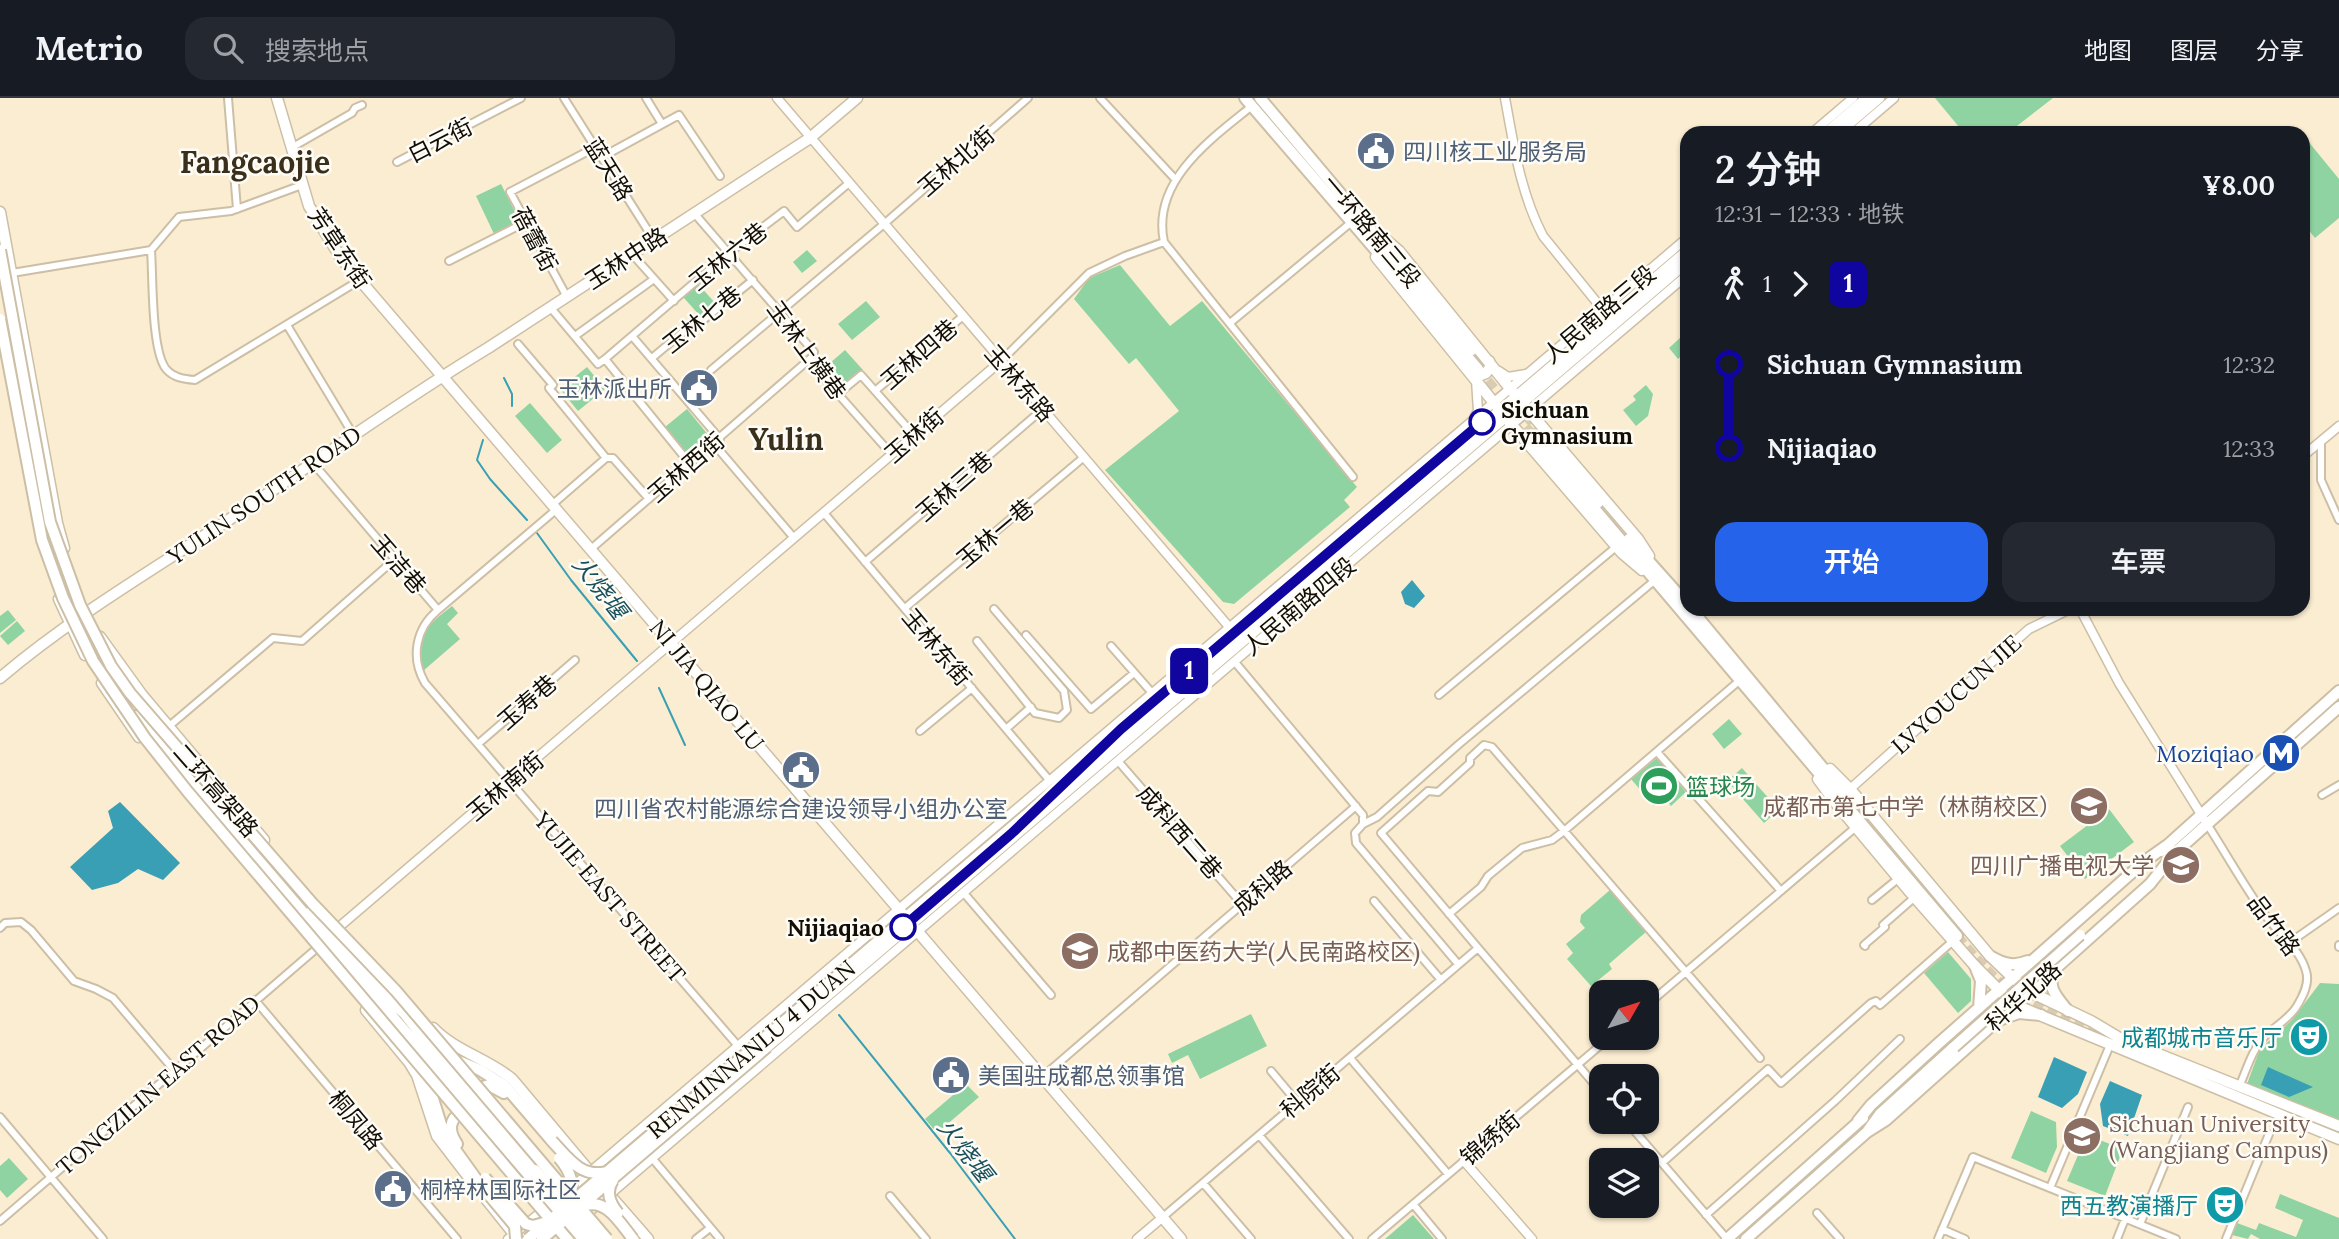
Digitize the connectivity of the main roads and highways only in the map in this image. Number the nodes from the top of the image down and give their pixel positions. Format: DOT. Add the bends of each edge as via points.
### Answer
graph roads {
  1 [pos="277,98"];
  2 [pos="857,98"];
  3 [pos="1867,98"];
  4 [pos="1879,98"];
  5 [pos="1252,101"];
  6 [pos="1834,126"];
  7 [pos="1846,126"];
  8 [pos="0,212"];
  9 [pos="0,250"];
  10 [pos="1680,257"];
  11 [pos="1680,268"];
  12 [pos="0,320"];
  13 [pos="0,329"];
  14 [pos="3,369"];
  15 [pos="1480,369"];
  16 [pos="441,377"];
  17 [pos="1519,400"];
  18 [pos="1503,414"];
  19 [pos="1538,441"];
  20 [pos="1653,575"];
  21 [pos="1680,598"];
  22 [pos="1680,608"];
  23 [pos="87,611"];
  24 [pos="1687,616"];
  25 [pos="1697,616"];
  26 [pos="69,624"];
  27 [pos="75,637"];
  28 [pos="108,647"];
  29 [pos="0,678"];
  30 [pos="2339,691"];
  31 [pos="115,693"];
  32 [pos="130,693"];
  33 [pos="2339,707"];
  34 [pos="1807,754"];
  35 [pos="2204,820"];
  36 [pos="242,848"];
  37 [pos="2169,850"];
  38 [pos="260,882"];
  39 [pos="311,914"];
  40 [pos="908,921"];
  41 [pos="2059,937"];
  42 [pos="1975,938"];
  43 [pos="1957,940"];
  44 [pos="2072,951"];
  45 [pos="1990,956"];
  46 [pos="2034,959"];
  47 [pos="1975,966"];
  48 [pos="2056,966"];
  49 [pos="381,970"];
  50 [pos="338,976"];
  51 [pos="2012,978"];
  52 [pos="2000,989"];
  53 [pos="363,990"];
  54 [pos="2028,991"];
  55 [pos="390,993"];
  56 [pos="2013,1004"];
  57 [pos="1981,1006"];
  58 [pos="2068,1011"];
  59 [pos="404,1013"];
  60 [pos="2041,1015"];
  61 [pos="1997,1018"];
  62 [pos="406,1032"];
  63 [pos="1952,1045"];
  64 [pos="432,1047"];
  65 [pos="427,1077"];
  66 [pos="422,1089"];
  67 [pos="2237,1092"];
  68 [pos="482,1115"];
  69 [pos="1858,1121"];
  70 [pos="2339,1126"];
  71 [pos="1867,1132"];
  72 [pos="2339,1139"];
  73 [pos="453,1144"];
  74 [pos="532,1173"];
  75 [pos="611,1174"];
  76 [pos="573,1207"];
  77 [pos="552,1232"];
  78 [pos="514,1238"];
  79 [pos="528,1239"];
  80 [pos="542,1239"];
  81 [pos="567,1239"];
  82 [pos="583,1239"];
  83 [pos="595,1239"];
  84 [pos="607,1239"];
  85 [pos="633,1239"];
  86 [pos="640,1239"];
  87 [pos="648,1239"];
  88 [pos="1181,1239"];
  89 [pos="1727,1239"];
  90 [pos="1745,1239"];
  1 -- 16 [label="main road, 芳草东街" via="315,217 341,258"];
  2 -- 16 [label="main road, 玉林中路" via="810,138"];
  3 -- 6 [label="main road"];
  4 -- 7 [label="main road"];
  5 -- 15 [label="main road" via="1349,223"];
  5 -- 15 [label="main road, 一环路南三段" via="1362,218"];
  8 -- 23 [label="main road" via="57,523"];
  9 -- 32 [label="main road, 二环高架路, bridge" via="50,522 80,605"];
  10 -- 17 [label="main road"];
  11 -- 17 [label="main road"];
  12 -- 31 [label="main road, 二环高架路, bridge" via="42,541 78,633"];
  13 -- 14 [label="main road"];
  14 -- 26 [label="main road" via="35,523"];
  15 -- 17 [label="main road" via="1497,371"];
  15 -- 18 [label="main road"];
  16 -- 23 [label="main road, YULIN SOUTH ROAD"];
  16 -- 40 [label="main road, NI JIA QIAO LU"];
  17 -- 18 [label="main road, RENMINNANLU 4 DUAN"];
  17 -- 19 [label="main road" via="1538,421"];
  18 -- 19 [label="main road"];
  18 -- 40 [label="main road, RENMINNANLU 4 DUAN"];
  19 -- 20 [label="main road"];
  19 -- 20 [label="main road" via="1616,547"];
  20 -- 21 [label="main road"];
  20 -- 22 [label="main road"];
  23 -- 26 [label="main road, YULIN SOUTH ROAD"];
  23 -- 28 [label="main road"];
  24 -- 34 [label="main road"];
  25 -- 34 [label="main road"];
  26 -- 27 [label="main road"];
  26 -- 29 [label="main road, YULIN SOUTH ROAD"];
  27 -- 36 [label="main road" via="103,679"];
  27 -- 38 [label="main road" via="146,747"];
  28 -- 49 [label="main road" via="168,727 339,928"];
  28 -- 55 [label="main road" via="131,691 180,752"];
  30 -- 35 [label="main road"];
  31 -- 39 [label="main road, bridge"];
  31 -- 81 [label="main road, 二环高架路, bridge" via="188,792"];
  32 -- 39 [label="main road, bridge"];
  32 -- 84 [label="main road, 二环高架路, bridge" via="312,903 396,991"];
  33 -- 35 [label="main road"];
  34 -- 42 [label="main road" via="1850,789"];
  34 -- 43 [label="main road"];
  34 -- 43 [label="main road" via="1835,802 1910,896"];
  35 -- 37 [label="main road"];
  36 -- 38 [label="main road"];
  36 -- 53 [label="main road"];
  37 -- 41 [label="main road, 科华北路"];
  37 -- 44 [label="main road, 科华北路" via="2150,884"];
  37 -- 63 [label="main road, 科华北路"];
  38 -- 50 [label="main road"];
  39 -- 59 [label="main road"];
  39 -- 62 [label="main road"];
  40 -- 75 [label="main road, RENMINNANLU 4 DUAN, bridge"];
  40 -- 88 [label="main road, NI JIA QIAO LU"];
  41 -- 44 [label="main road" via="2053,946 2055,954 2062,957"];
  41 -- 46 [label="main road, 科华北路"];
  42 -- 43 [label="main road" via="1964,950"];
  42 -- 45 [label="main road"];
  43 -- 47 [label="main road"];
  44 -- 48 [label="main road, 科华北路"];
  45 -- 46 [label="main road" via="2016,965"];
  45 -- 51 [label="main road"];
  46 -- 51 [label="main road, 科华北路"];
  47 -- 52 [label="main road"];
  47 -- 57 [label="main road" via="1981,981"];
  48 -- 54 [label="main road, 科华北路"];
  48 -- 58 [label="main road" via="2051,989"];
  49 -- 55 [label="main road"];
  49 -- 87 [label="main road" via="449,1042 512,1079"];
  50 -- 53 [label="main road"];
  50 -- 66 [label="main road" via="409,1062"];
  51 -- 52 [label="main road, 科华北路"];
  51 -- 54 [label="main road"];
  52 -- 56 [label="main road"];
  52 -- 57 [label="main road, 科华北路"];
  53 -- 62 [label="main road"];
  54 -- 56 [label="main road, 科华北路"];
  54 -- 58 [label="main road"];
  55 -- 59 [label="main road"];
  56 -- 60 [label="main road"];
  56 -- 61 [label="main road, 科华北路"];
  57 -- 61 [label="main road" via="1992,1001 1999,1004 2002,1010"];
  57 -- 69 [label="main road, 科华北路"];
  58 -- 67 [label="main road"];
  59 -- 64 [label="main road"];
  60 -- 61 [label="main road"];
  60 -- 67 [label="main road"];
  61 -- 71 [label="main road, 科华北路" via="1886,1120"];
  62 -- 65 [label="main road"];
  62 -- 68 [label="main road"];
  63 -- 69 [label="main road, 科华北路"];
  63 -- 71 [label="main road, 科华北路"];
  64 -- 68 [label="main road"];
  64 -- 75 [label="main road, bridge" via="504,1085 575,1166 586,1173"];
  65 -- 66 [label="main road"];
  65 -- 73 [label="main road" via="439,1122"];
  66 -- 78 [label="main road" via="442,1144"];
  67 -- 70 [label="main road"];
  67 -- 72 [label="main road"];
  68 -- 73 [label="main road" via="461,1112 454,1116 450,1123"];
  68 -- 74 [label="main road"];
  68 -- 76 [label="main road, bridge" via="478,1099 482,1087 500,1089 566,1166 573,1186"];
  69 -- 89 [label="main road, 科华北路"];
  71 -- 90 [label="main road, 科华北路"];
  73 -- 77 [label="main road, bridge" via="526,1224"];
  73 -- 78 [label="main road, bridge" via="515,1226"];
  74 -- 82 [label="main road, bridge"];
  74 -- 83 [label="main road, bridge"];
  75 -- 76 [label="main road, RENMINNANLU 4 DUAN, bridge"];
  75 -- 86 [label="main road, bridge" via="611,1203"];
  76 -- 77 [label="main road, RENMINNANLU 4 DUAN, bridge"];
  76 -- 85 [label="main road, bridge" via="601,1205"];
  77 -- 79 [label="main road, bridge"];
  77 -- 80 [label="main road, bridge"];
}
